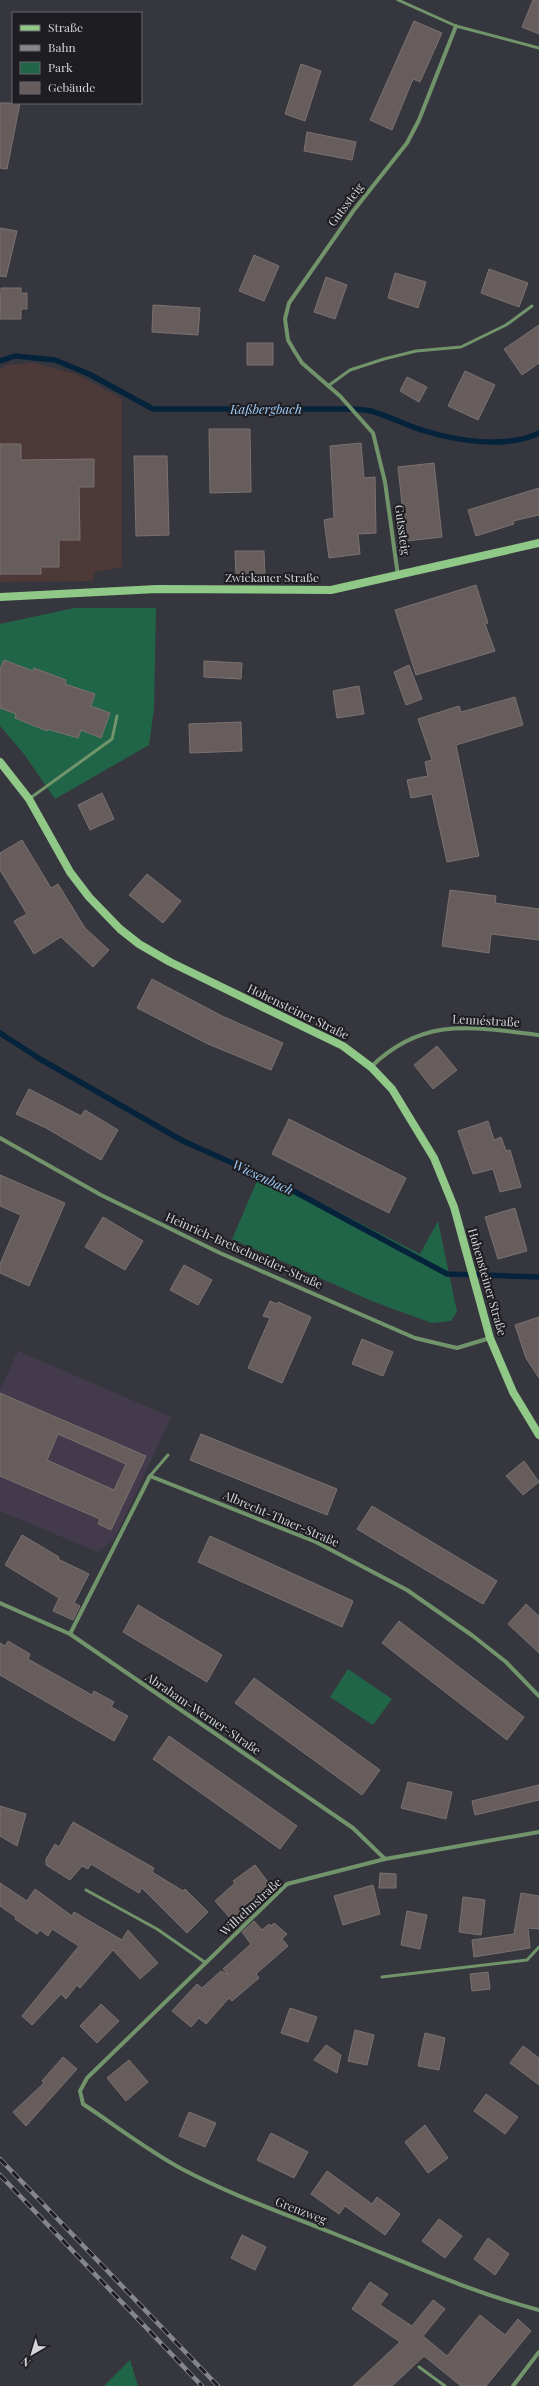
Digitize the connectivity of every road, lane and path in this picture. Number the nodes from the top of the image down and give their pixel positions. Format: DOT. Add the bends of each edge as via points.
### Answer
graph roads {
  1 [pos="398,0"];
  2 [pos="456,26"];
  3 [pos="539,48"];
  4 [pos="532,306"];
  5 [pos="328,386"];
  6 [pos="539,543"];
  7 [pos="398,576"];
  8 [pos="0,598"];
  9 [pos="117,716"];
  10 [pos="0,762"];
  11 [pos="29,799"];
  12 [pos="539,1035"];
  13 [pos="371,1067"];
  14 [pos="0,1138"];
  15 [pos="490,1338"];
  16 [pos="539,1435"];
  17 [pos="168,1455"];
  18 [pos="150,1476"];
  19 [pos="0,1603"];
  20 [pos="70,1634"];
  21 [pos="539,1696"];
  22 [pos="539,1832"];
  23 [pos="384,1859"];
  24 [pos="86,1890"];
  25 [pos="539,1947"];
  26 [pos="206,1963"];
  27 [pos="382,1977"];
  28 [pos="80,2091"];
  29 [pos="539,2310"];
  30 [pos="539,2352"];
  31 [pos="419,2367"];
  32 [pos="445,2386"];
  33 [pos="513,2386"];
  1 -- 2 [label="lane"];
  2 -- 3 [label="lane"];
  2 -- 5 [label="street, Gutssteig" via="419,120 407,143 354,210 289,303 284,320 288,340 302,362"];
  4 -- 5 [label="lane" via="506,326 461,347 384,359 350,370"];
  5 -- 7 [label="street, Gutssteig" via="373,433 385,482"];
  6 -- 7 [label="main road, Zwickauer Straße"];
  7 -- 8 [label="main road, Zwickauer Straße" via="331,590 161,589"];
  9 -- 11 [label="lane" via="112,739"];
  10 -- 11 [label="main road, Hohensteiner Straße"];
  11 -- 13 [label="main road, Hohensteiner Straße" via="70,872 89,897 120,929 139,944 170,962 343,1046"];
  12 -- 13 [label="street, Lennéstraße" via="452,1028 423,1033 402,1042"];
  13 -- 15 [label="main road, Hohensteiner Straße" via="392,1089 434,1158 454,1207"];
  14 -- 15 [label="street, Heinrich-Bretschneider-Straße" via="101,1195 220,1253 415,1338 457,1348"];
  15 -- 16 [label="main road, Hohensteiner Straße" via="513,1392"];
  17 -- 18 [label="lane"];
  18 -- 20 [label="street"];
  18 -- 21 [label="street, Albrecht-Thaer-Straße" via="316,1542 407,1590 506,1662"];
  19 -- 20 [label="street, Abraham-Werner-Straße"];
  20 -- 23 [label="street, Abraham-Werner-Straße" via="353,1828"];
  22 -- 23 [label="street, Wilhelmstraße"];
  23 -- 26 [label="street, Wilhelmstraße" via="287,1884"];
  24 -- 26 [label="lane" via="157,1929"];
  25 -- 27 [label="lane" via="527,1960"];
  26 -- 28 [label="street, Wilhelmstraße" via="87,2078"];
  28 -- 29 [label="street, Grenzweg" via="83,2104 180,2168 256,2204 336,2234 423,2272 500,2300"];
  30 -- 33 [label="street"];
  31 -- 32 [label="lane"];
}
